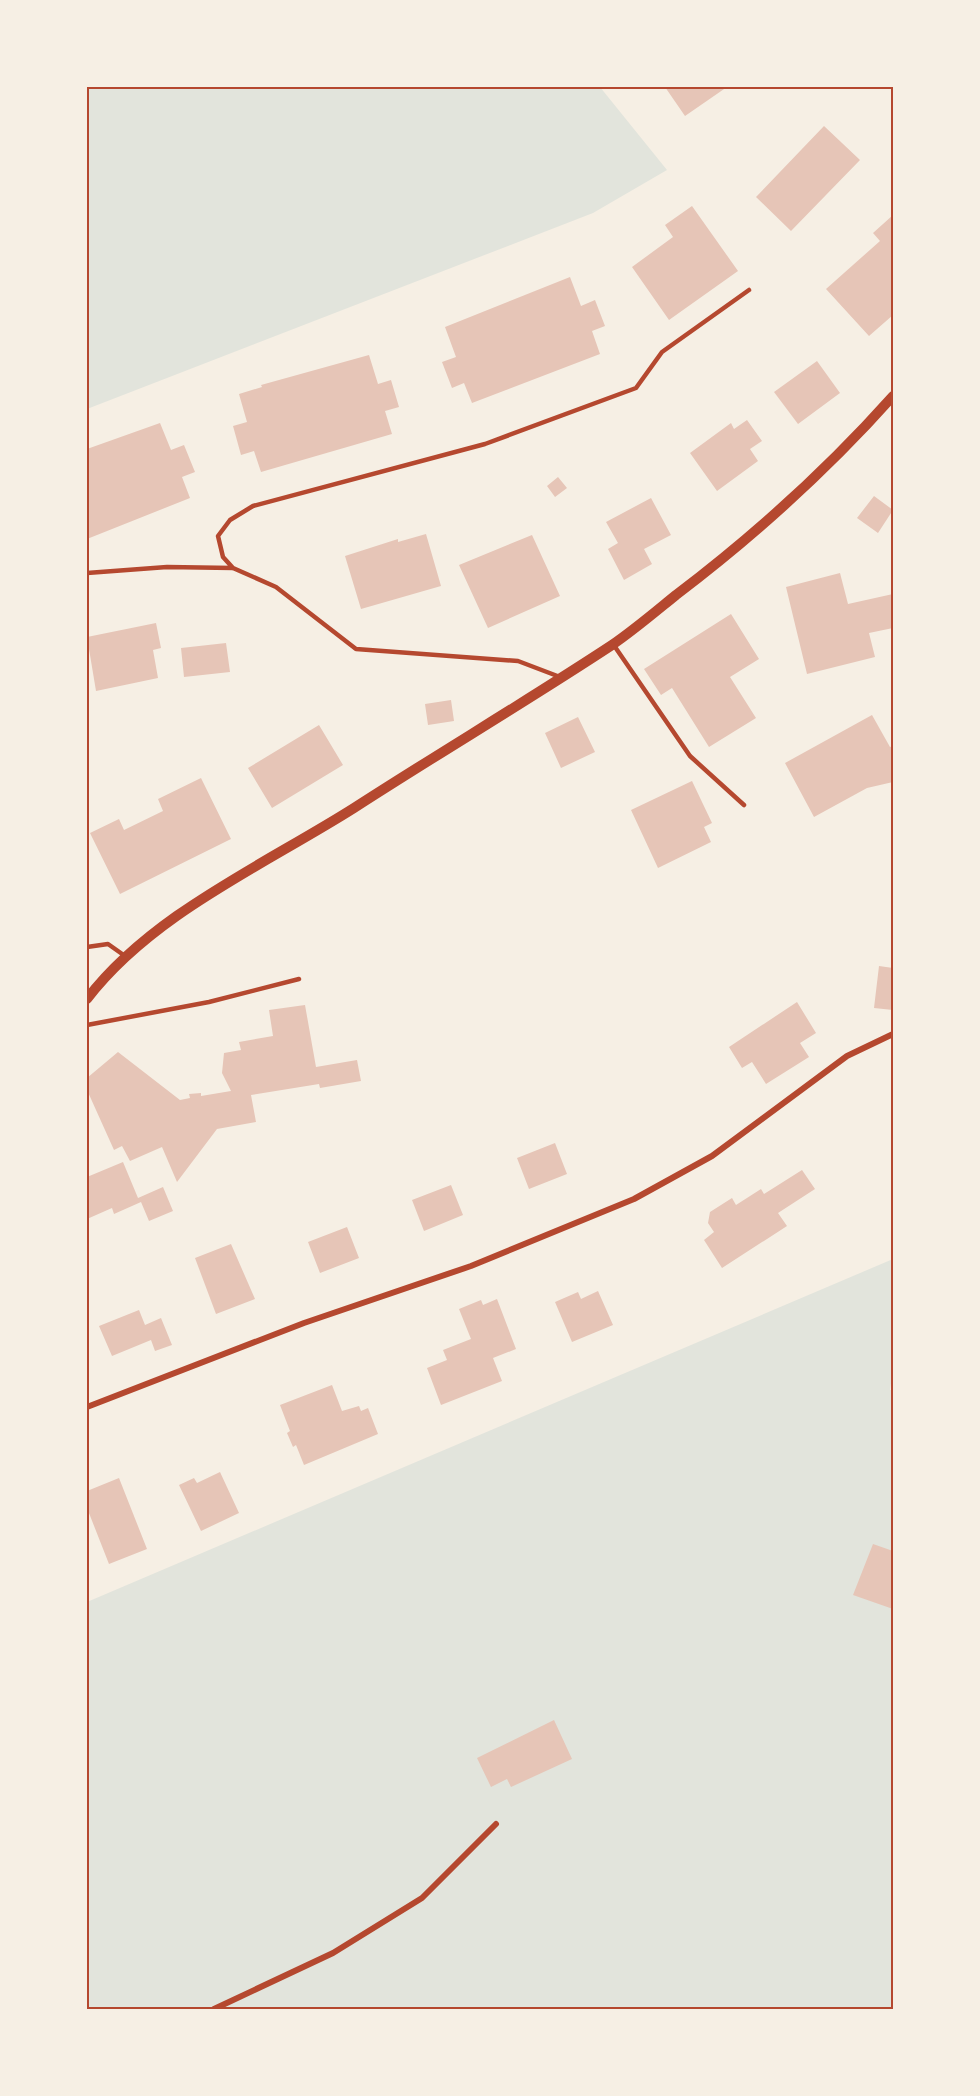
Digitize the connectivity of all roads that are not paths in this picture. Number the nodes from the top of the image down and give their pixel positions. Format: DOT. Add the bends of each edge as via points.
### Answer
graph roads {
  1 [pos="749,290"];
  2 [pos="893,396"];
  3 [pos="233,568"];
  4 [pos="87,573"];
  5 [pos="613,644"];
  6 [pos="560,677"];
  7 [pos="744,805"];
  8 [pos="87,947"];
  9 [pos="125,956"];
  10 [pos="299,979"];
  11 [pos="87,999"];
  12 [pos="87,1024"];
  13 [pos="893,1034"];
  14 [pos="87,1407"];
  15 [pos="496,1824"];
  16 [pos="214,2009"];
  1 -- 3 [label="lane" via="662,352 636,388 485,444 253,506 230,520 218,536 223,557"];
  2 -- 5 [label="street" via="846,449 786,506"];
  3 -- 4 [label="lane" via="167,567"];
  3 -- 6 [label="lane" via="276,587 356,649 518,661"];
  5 -- 6 [label="street"];
  5 -- 7 [label="lane" via="690,756"];
  6 -- 9 [label="street" via="170,920"];
  8 -- 9 [label="lane" via="108,944"];
  9 -- 11 [label="street"];
  10 -- 12 [label="lane" via="209,1002"];
  13 -- 14 [label="street" via="847,1056 712,1156 634,1199 471,1266 304,1323"];
  15 -- 16 [label="street" via="422,1898 333,1953"];
}
